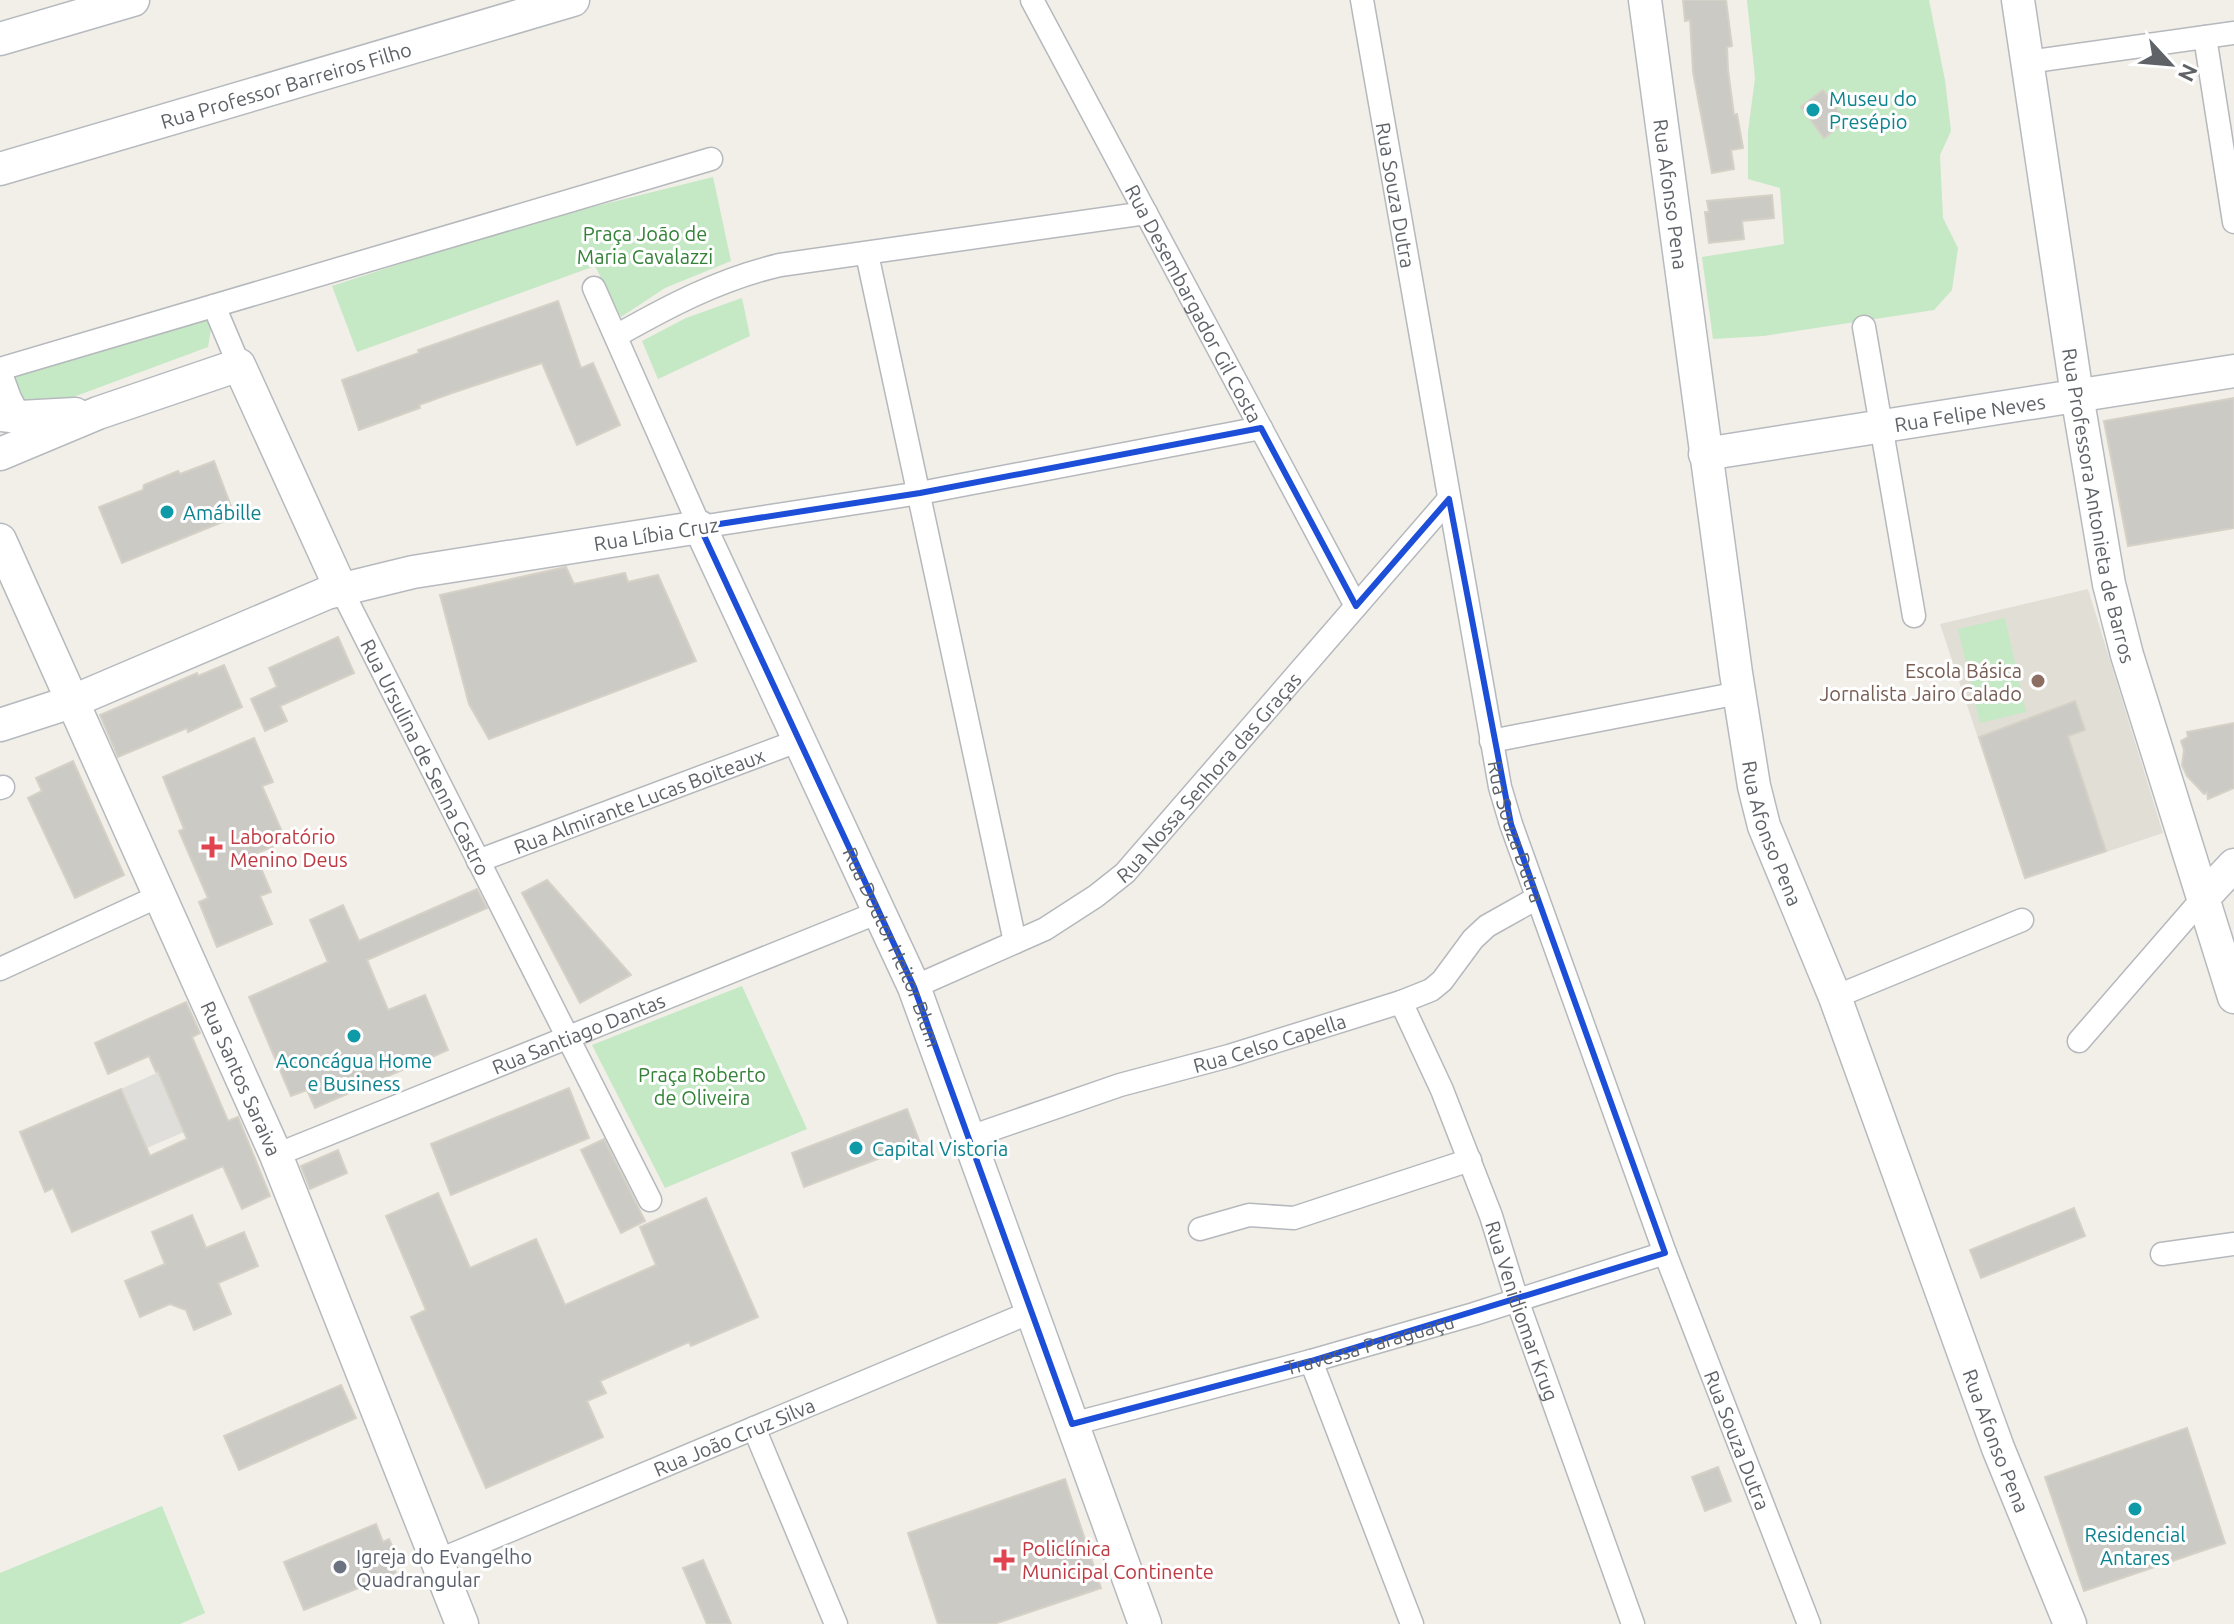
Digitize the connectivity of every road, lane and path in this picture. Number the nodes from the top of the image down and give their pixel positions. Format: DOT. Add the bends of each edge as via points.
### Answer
graph roads {
  1 [pos="133,0"];
  2 [pos="570,0"];
  3 [pos="1032,0"];
  4 [pos="1362,0"];
  5 [pos="1645,0"];
  6 [pos="2018,0"];
  7 [pos="2234,33"];
  8 [pos="2205,37"];
  9 [pos="0,39"];
  10 [pos="2027,62"];
  11 [pos="711,159"];
  12 [pos="0,169"];
  13 [pos="1146,213"];
  14 [pos="2234,222"];
  15 [pos="867,254"];
  16 [pos="594,288"];
  17 [pos="214,306"];
  18 [pos="1864,327"];
  19 [pos="616,336"];
  20 [pos="239,365"];
  21 [pos="0,370"];
  22 [pos="2234,371"];
  23 [pos="2077,395"];
  24 [pos="98,413"];
  25 [pos="10,416"];
  26 [pos="1881,427"];
  27 [pos="1261,428"];
  28 [pos="0,454"];
  29 [pos="1705,454"];
  30 [pos="920,493"];
  31 [pos="1449,499"];
  32 [pos="700,527"];
  33 [pos="0,540"];
  34 [pos="341,589"];
  35 [pos="1356,606"];
  36 [pos="1914,616"];
  37 [pos="1739,693"];
  38 [pos="71,702"];
  39 [pos="0,725"];
  40 [pos="800,740"];
  41 [pos="1491,741"];
  42 [pos="478,861"];
  43 [pos="2234,865"];
  44 [pos="159,896"];
  45 [pos="1537,898"];
  46 [pos="2203,898"];
  47 [pos="879,912"];
  48 [pos="2022,920"];
  49 [pos="1015,942"];
  50 [pos="0,969"];
  51 [pos="914,987"];
  52 [pos="2233,991"];
  53 [pos="1835,997"];
  54 [pos="1401,1002"];
  55 [pos="567,1037"];
  56 [pos="2079,1041"];
  57 [pos="970,1137"];
  58 [pos="276,1155"];
  59 [pos="1470,1160"];
  60 [pos="650,1200"];
  61 [pos="1200,1229"];
  62 [pos="2234,1244"];
  63 [pos="1665,1253"];
  64 [pos="2162,1254"];
  65 [pos="1517,1300"];
  66 [pos="1031,1312"];
  67 [pos="1311,1361"];
  68 [pos="1072,1424"];
  69 [pos="754,1428"];
  70 [pos="437,1561"];
  71 [pos="462,1624"];
  72 [pos="836,1624"];
  73 [pos="1145,1624"];
  74 [pos="1412,1624"];
  75 [pos="1633,1624"];
  76 [pos="1809,1624"];
  77 [pos="2070,1624"];
  1 -- 9 [label="street"];
  2 -- 12 [label="street, Rua Professor Barreiros Filho"];
  3 -- 13 [label="street, Rua Desembargador Gil Costa"];
  4 -- 31 [label="street, Rua Souza Dutra"];
  5 -- 29 [label="street, Rua Afonso Pena"];
  6 -- 10 [label="street, Rua Professora Antonieta de Barros"];
  7 -- 8 [label="street"];
  8 -- 10 [label="street"];
  8 -- 14 [label="street"];
  10 -- 23 [label="street, Rua Professora Antonieta de Barros"];
  11 -- 17 [label="street"];
  13 -- 15 [label="street"];
  13 -- 27 [label="street, Rua Desembargador Gil Costa"];
  15 -- 19 [label="street" via="743,274"];
  15 -- 30 [label="street"];
  16 -- 19 [label="street, Rua Doutor Heitor Blum"];
  17 -- 20 [label="street, Rua Ursulina de Senna Castro"];
  17 -- 21 [label="street"];
  18 -- 26 [label="street"];
  19 -- 32 [label="street, Rua Doutor Heitor Blum"];
  20 -- 24 [label="street"];
  20 -- 34 [label="street, Rua Ursulina de Senna Castro"];
  21 -- 25 [label="street"];
  22 -- 23 [label="street, Rua Felipe Neves"];
  23 -- 26 [label="street, Rua Felipe Neves"];
  23 -- 46 [label="street, Rua Professora Antonieta de Barros" via="2119,629"];
  24 -- 25 [label="street"];
  24 -- 28 [label="street"];
  26 -- 29 [label="street, Rua Felipe Neves"];
  26 -- 36 [label="street"];
  27 -- 30 [label="street, Rua Líbia Cruz"];
  27 -- 35 [label="street, Rua Desembargador Gil Costa"];
  29 -- 37 [label="street, Rua Afonso Pena"];
  30 -- 32 [label="street, Rua Líbia Cruz"];
  30 -- 49 [label="street"];
  31 -- 35 [label="street, Rua Nossa Senhora das Graças"];
  31 -- 41 [label="street, Rua Souza Dutra"];
  32 -- 34 [label="street, Rua Líbia Cruz" via="413,572"];
  32 -- 40 [label="street, Rua Doutor Heitor Blum"];
  33 -- 38 [label="street, Rua Santos Saraiva"];
  34 -- 38 [label="street, Rua Líbia Cruz"];
  34 -- 42 [label="street, Rua Ursulina de Senna Castro"];
  35 -- 49 [label="street, Rua Nossa Senhora das Graças" via="1125,873 1045,929"];
  37 -- 41 [label="street"];
  37 -- 53 [label="street, Rua Afonso Pena" via="1764,826"];
  38 -- 39 [label="street, Rua Líbia Cruz"];
  38 -- 44 [label="street, Rua Santos Saraiva"];
  40 -- 42 [label="street, Rua Almirante Lucas Boiteaux"];
  40 -- 47 [label="street, Rua Doutor Heitor Blum"];
  41 -- 45 [label="street, Rua Souza Dutra" via="1511,824"];
  42 -- 55 [label="street, Rua Ursulina de Senna Castro"];
  43 -- 46 [label="street"];
  44 -- 50 [label="street"];
  44 -- 58 [label="street, Rua Santos Saraiva"];
  45 -- 54 [label="street, Rua Celso Capella" via="1487,926 1431,990"];
  45 -- 63 [label="street, Rua Souza Dutra"];
  46 -- 52 [label="street, Rua Professora Antonieta de Barros"];
  46 -- 56 [label="street"];
  47 -- 51 [label="street, Rua Doutor Heitor Blum"];
  47 -- 55 [label="street, Rua Santiago Dantas"];
  48 -- 53 [label="street"];
  49 -- 51 [label="street, Rua Nossa Senhora das Graças"];
  51 -- 57 [label="street, Rua Doutor Heitor Blum"];
  53 -- 77 [label="street, Rua Afonso Pena" via="1993,1434"];
  54 -- 57 [label="street, Rua Celso Capella" via="1120,1085"];
  54 -- 59 [label="street, Rua Venidiomar Krug"];
  55 -- 58 [label="street, Rua Santiago Dantas"];
  55 -- 60 [label="street, Rua Ursulina de Senna Castro"];
  57 -- 66 [label="street, Rua Doutor Heitor Blum"];
  58 -- 70 [label="street, Rua Santos Saraiva"];
  59 -- 61 [label="street" via="1294,1218 1249,1215"];
  59 -- 65 [label="street, Rua Venidiomar Krug"];
  62 -- 64 [label="street"];
  63 -- 65 [label="street, Travessa Paraguaçu"];
  63 -- 76 [label="street, Rua Souza Dutra"];
  65 -- 67 [label="street, Travessa Paraguaçu"];
  65 -- 75 [label="street, Rua Venidiomar Krug"];
  66 -- 68 [label="street, Rua Doutor Heitor Blum"];
  66 -- 69 [label="street, Rua João Cruz Silva"];
  67 -- 68 [label="street, Travessa Paraguaçu"];
  67 -- 74 [label="street"];
  68 -- 73 [label="street, Rua Doutor Heitor Blum"];
  69 -- 70 [label="street, Rua João Cruz Silva"];
  69 -- 72 [label="street"];
  70 -- 71 [label="street, Rua Santos Saraiva"];
}
